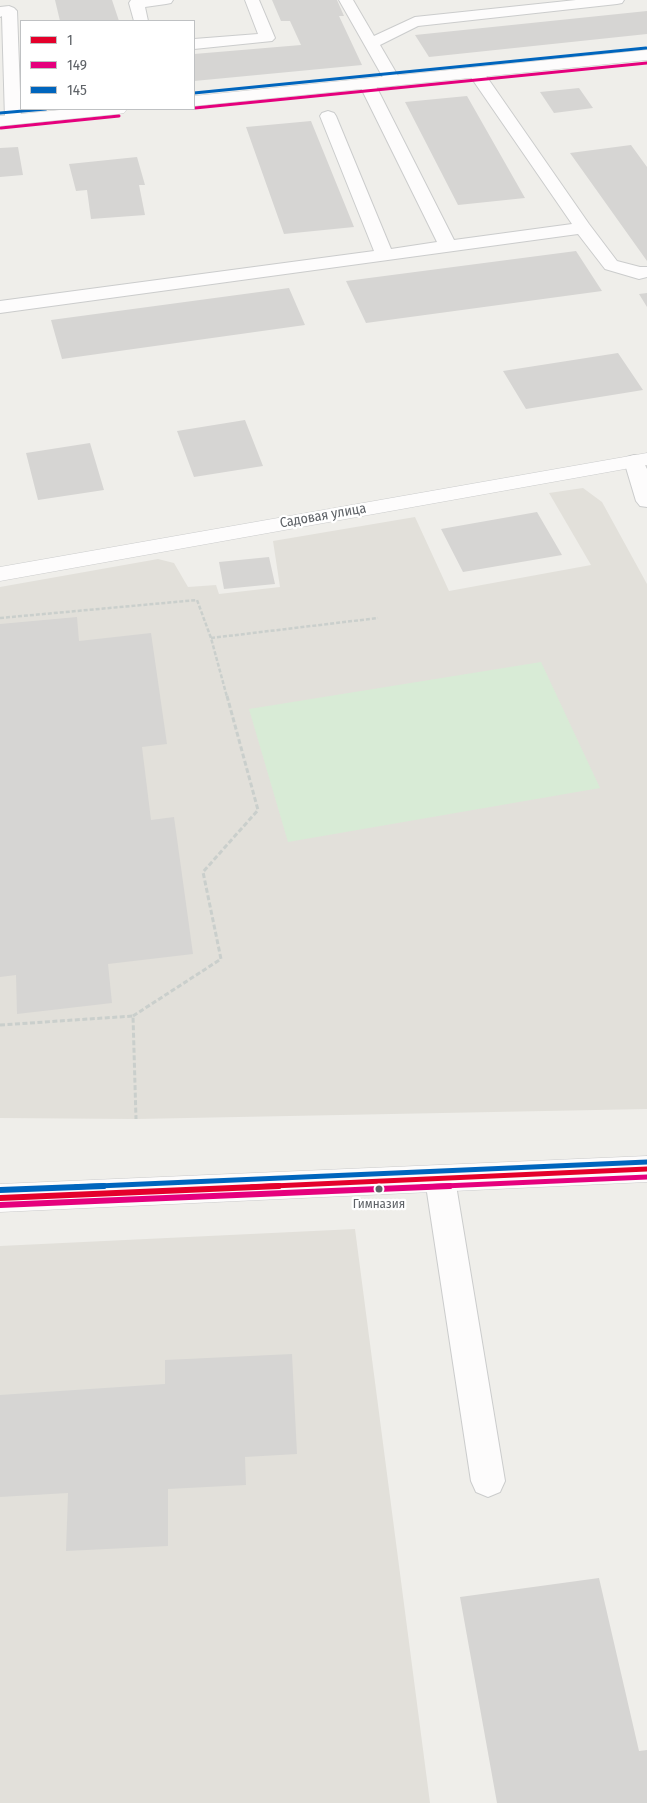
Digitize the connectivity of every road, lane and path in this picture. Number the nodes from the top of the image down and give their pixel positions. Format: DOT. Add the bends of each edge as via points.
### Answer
graph roads {
  1 [pos="166,0"];
  2 [pos="252,0"];
  3 [pos="346,0"];
  4 [pos="617,0"];
  5 [pos="0,12"];
  6 [pos="142,20"];
  7 [pos="372,43"];
  8 [pos="195,44"];
  9 [pos="647,55"];
  10 [pos="476,73"];
  11 [pos="393,81"];
  12 [pos="367,84"];
  13 [pos="195,101"];
  14 [pos="108,110"];
  15 [pos="328,116"];
  16 [pos="6,120"];
  17 [pos="582,228"];
  18 [pos="447,245"];
  19 [pos="384,254"];
  20 [pos="647,272"];
  21 [pos="0,307"];
  22 [pos="640,460"];
  23 [pos="647,501"];
  24 [pos="0,574"];
  25 [pos="0,618"];
  26 [pos="378,618"];
  27 [pos="212,638"];
  28 [pos="133,1016"];
  29 [pos="0,1025"];
  30 [pos="136,1119"];
  31 [pos="647,1169"];
  32 [pos="440,1179"];
  33 [pos="0,1198"];
  34 [pos="488,1481"];
  1 -- 6 [label="lane" via="136,3"];
  2 -- 8 [label="lane" via="267,38"];
  3 -- 7 [label="lane"];
  4 -- 7 [label="lane" via="414,22"];
  5 -- 16 [label="lane" via="9,11"];
  7 -- 11 [label="lane"];
  9 -- 10 [label="street"];
  10 -- 11 [label="street"];
  10 -- 17 [label="lane"];
  11 -- 12 [label="street"];
  12 -- 13 [label="street"];
  12 -- 18 [label="lane"];
  14 -- 16 [label="street"];
  15 -- 19 [label="lane"];
  17 -- 18 [label="lane"];
  17 -- 20 [label="lane" via="611,265 639,274"];
  18 -- 19 [label="lane"];
  19 -- 21 [label="lane"];
  22 -- 23 [label="lane"];
  22 -- 24 [label="street, Садовая улица"];
  25 -- 27 [label="path" via="197,600"];
  26 -- 27 [label="path"];
  27 -- 28 [label="path" via="258,810 203,872 221,959"];
  28 -- 29 [label="path"];
  28 -- 30 [label="path"];
  31 -- 32 [label="street"];
  32 -- 33 [label="street"];
  32 -- 34 [label="lane"];
}
